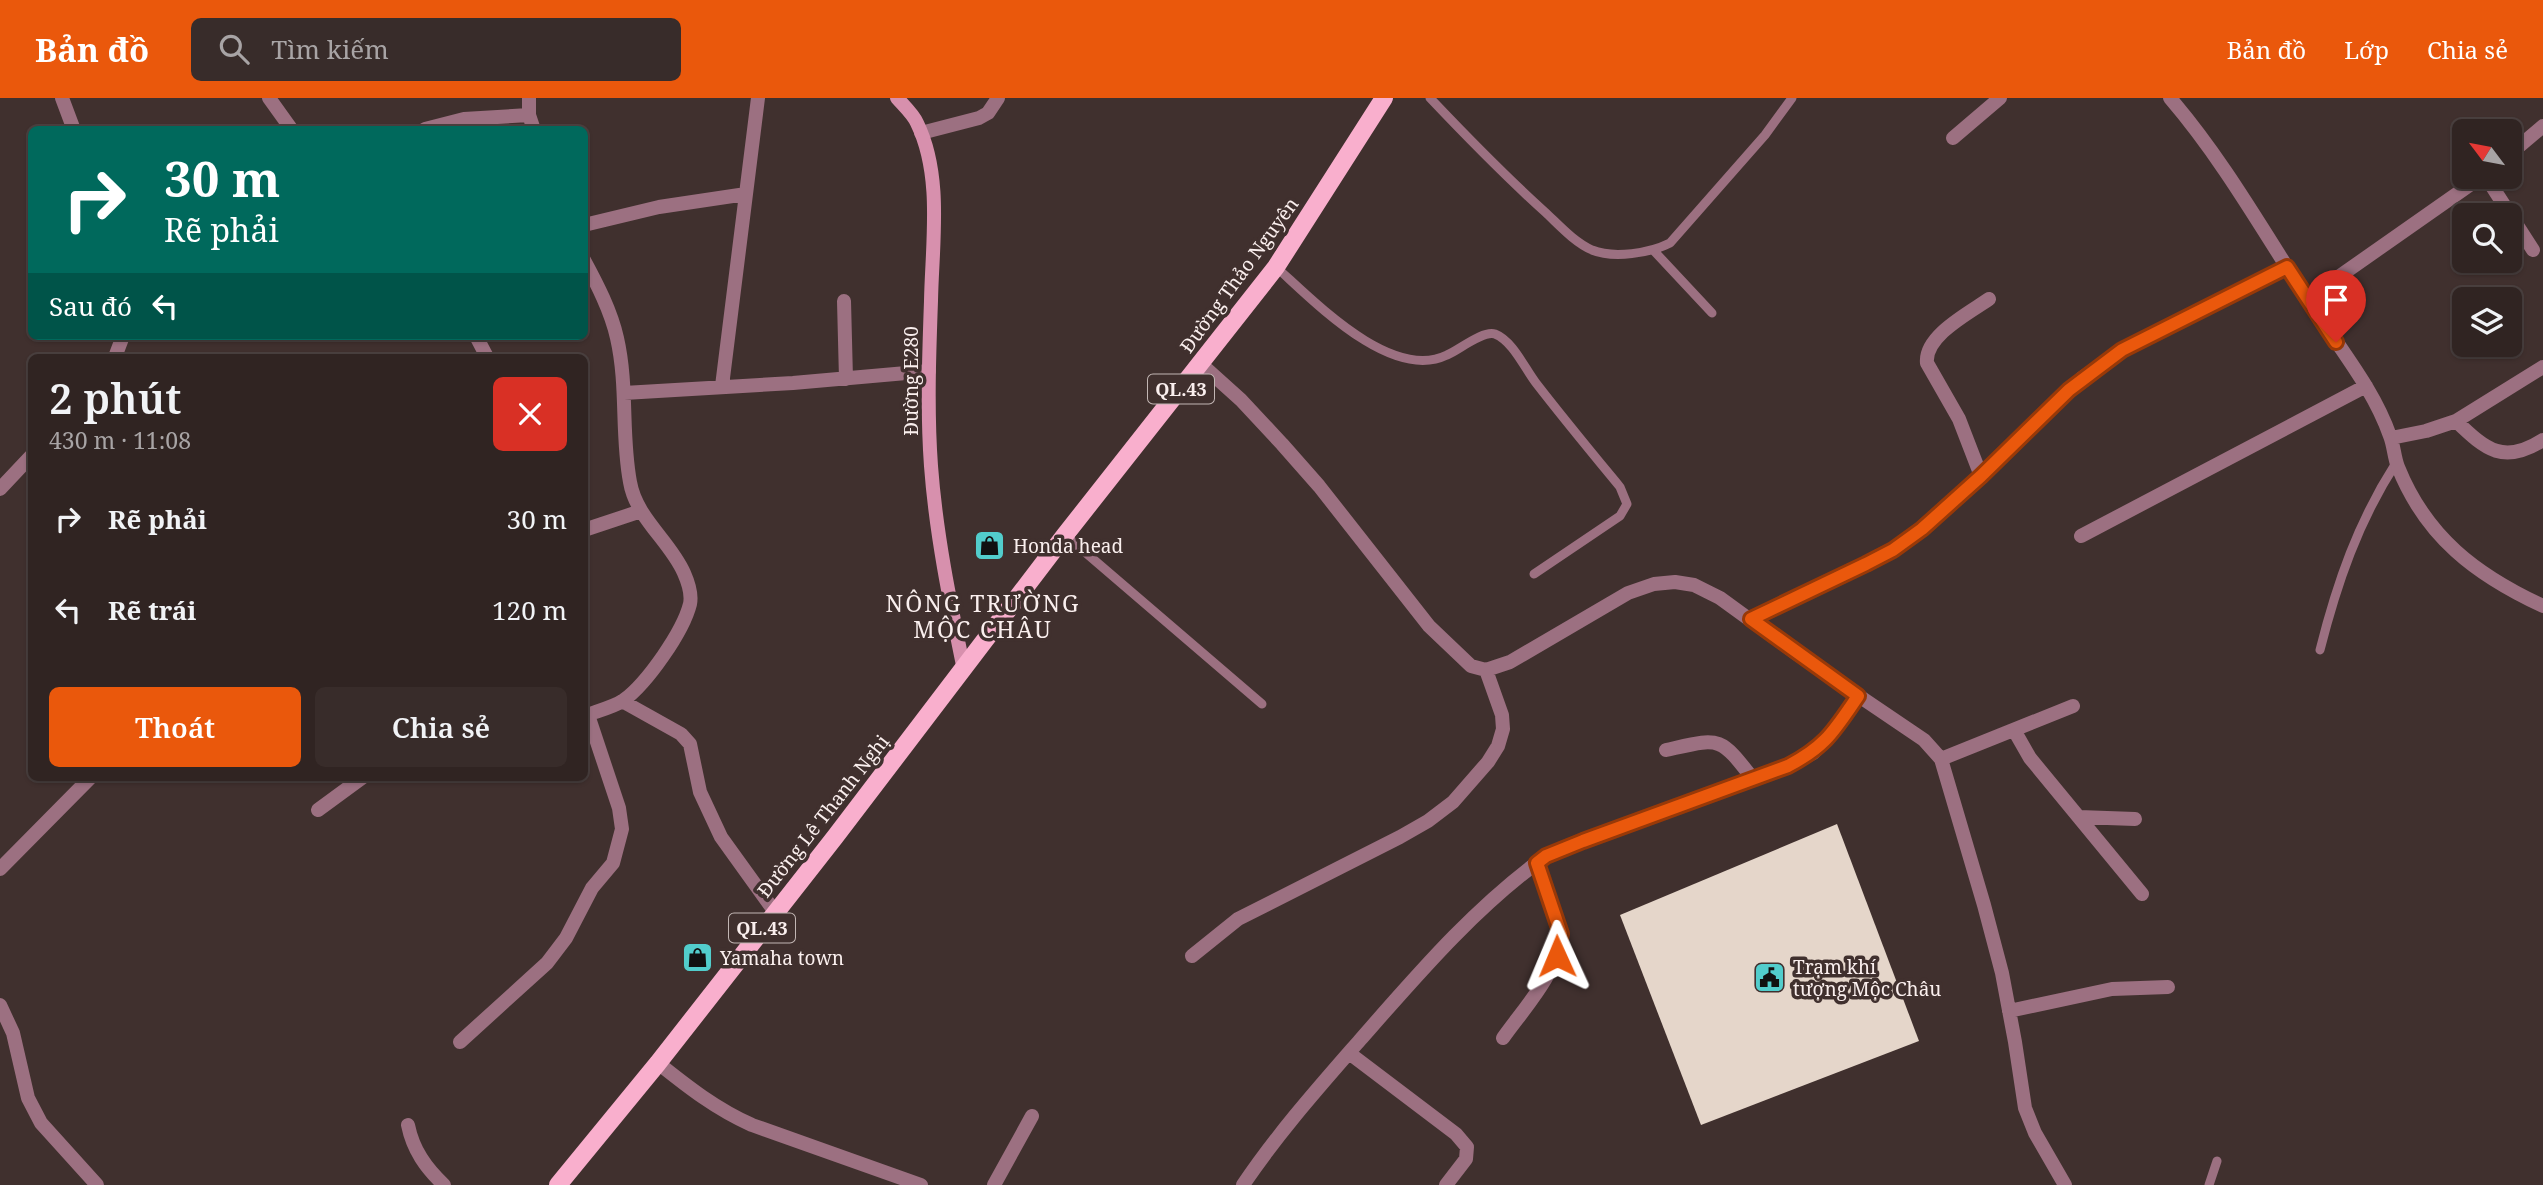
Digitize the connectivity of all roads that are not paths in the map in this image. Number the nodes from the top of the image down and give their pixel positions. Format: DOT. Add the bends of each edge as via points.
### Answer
graph roads {
  1 [pos="62,98"];
  2 [pos="269,98"];
  3 [pos="529,98"];
  4 [pos="758,98"];
  5 [pos="897,98"];
  6 [pos="998,98"];
  7 [pos="1384,98"];
  8 [pos="1430,98"];
  9 [pos="1792,98"];
  10 [pos="2000,98"];
  11 [pos="2171,98"];
  12 [pos="531,122"];
  13 [pos="72,126"];
  14 [pos="289,126"];
  15 [pos="436,126"];
  16 [pos="2543,127"];
  17 [pos="921,133"];
  18 [pos="1953,138"];
  19 [pos="2522,144"];
  20 [pos="2466,189"];
  21 [pos="2491,189"];
  22 [pos="746,194"];
  23 [pos="588,224"];
  24 [pos="2533,250"];
  25 [pos="1654,251"];
  26 [pos="1276,267"];
  27 [pos="2287,267"];
  28 [pos="588,268"];
  29 [pos="1989,299"];
  30 [pos="2307,299"];
  31 [pos="844,301"];
  32 [pos="1712,313"];
  33 [pos="1201,363"];
  34 [pos="2543,367"];
  35 [pos="929,371"];
  36 [pos="846,379"];
  37 [pos="722,386"];
  38 [pos="2365,386"];
  39 [pos="624,393"];
  40 [pos="2456,421"];
  41 [pos="2391,438"];
  42 [pos="2543,440"];
  43 [pos="28,459"];
  44 [pos="2396,463"];
  45 [pos="1981,476"];
  46 [pos="0,489"];
  47 [pos="641,511"];
  48 [pos="588,529"];
  49 [pos="1065,535"];
  50 [pos="2081,536"];
  51 [pos="1534,574"];
  52 [pos="2543,606"];
  53 [pos="1751,619"];
  54 [pos="2320,650"];
  55 [pos="964,670"];
  56 [pos="1486,670"];
  57 [pos="1858,696"];
  58 [pos="622,701"];
  59 [pos="1262,704"];
  60 [pos="2073,706"];
  61 [pos="588,714"];
  62 [pos="588,721"];
  63 [pos="2014,730"];
  64 [pos="1666,750"];
  65 [pos="1941,760"];
  66 [pos="1753,779"];
  67 [pos="87,781"];
  68 [pos="358,781"];
  69 [pos="318,810"];
  70 [pos="2079,817"];
  71 [pos="2135,818"];
  72 [pos="1537,863"];
  73 [pos="0,869"];
  74 [pos="2142,894"];
  75 [pos="775,912"];
  76 [pos="1192,956"];
  77 [pos="2168,987"];
  78 [pos="0,1005"];
  79 [pos="2009,1011"];
  80 [pos="1503,1038"];
  81 [pos="460,1042"];
  82 [pos="1349,1053"];
  83 [pos="658,1063"];
  84 [pos="1032,1116"];
  85 [pos="408,1125"];
  86 [pos="2217,1161"];
  87 [pos="95,1185"];
  88 [pos="444,1185"];
  89 [pos="558,1185"];
  90 [pos="921,1185"];
  91 [pos="994,1185"];
  92 [pos="1243,1185"];
  93 [pos="1446,1185"];
  94 [pos="2065,1185"];
  95 [pos="2209,1185"];
  1 -- 13 [label="street"];
  2 -- 14 [label="street"];
  3 -- 12 [label="street"];
  4 -- 22 [label="street"];
  5 -- 17 [label="main road, Đường E280"];
  6 -- 17 [label="street" via="979,118"];
  7 -- 26 [label="main road, Đường Thảo Nguyên / QL.43"];
  8 -- 25 [label="lane" via="1495,167 1571,236 1592,250 1620,254"];
  9 -- 25 [label="lane" via="1671,243"];
  10 -- 18 [label="street"];
  11 -- 27 [label="street" via="2228,174"];
  12 -- 15 [label="street" via="464,118"];
  16 -- 19 [label="street"];
  17 -- 35 [label="main road, Đường E280" via="934,225"];
  20 -- 30 [label="street"];
  21 -- 24 [label="street"];
  22 -- 23 [label="street"];
  22 -- 37 [label="street"];
  25 -- 32 [label="lane"];
  26 -- 33 [label="main road, Đường Thảo Nguyên / QL.43"];
  26 -- 51 [label="lane" via="1345,329 1387,351 1430,361 1488,333 1508,344 1620,487 1627,504 1620,516"];
  27 -- 30 [label="street"];
  27 -- 45 [label="street" via="2122,350 2082,378"];
  28 -- 39 [label="street" via="617,337"];
  29 -- 45 [label="street" via="1940,335 1926,354"];
  30 -- 38 [label="street"];
  31 -- 36 [label="street"];
  33 -- 49 [label="main road, Đường Thảo Nguyên / QL.43"];
  33 -- 56 [label="street" via="1310,475 1429,626 1471,666"];
  34 -- 40 [label="street"];
  35 -- 36 [label="street"];
  35 -- 55 [label="main road, Đường E280" via="934,508"];
  36 -- 37 [label="street"];
  37 -- 39 [label="street"];
  38 -- 41 [label="street"];
  38 -- 50 [label="street"];
  39 -- 47 [label="street" via="630,486"];
  40 -- 41 [label="street"];
  40 -- 42 [label="street" via="2478,442 2508,454 2526,451"];
  41 -- 44 [label="street"];
  43 -- 46 [label="street"];
  44 -- 52 [label="street" via="2439,537 2502,586"];
  44 -- 54 [label="lane" via="2374,497 2345,561"];
  45 -- 53 [label="street" via="1893,550"];
  47 -- 48 [label="street"];
  47 -- 58 [label="street" via="683,569 691,602 647,678"];
  49 -- 55 [label="main road, Đường Thảo Nguyên / QL.43"];
  49 -- 59 [label="lane"];
  53 -- 56 [label="street" via="1694,585 1654,584 1628,593 1541,646"];
  53 -- 57 [label="street"];
  55 -- 75 [label="main road, Đường Lê Thanh Nghị / QL.43"];
  56 -- 76 [label="street" via="1503,729 1488,762 1453,802 1400,837 1238,919"];
  57 -- 65 [label="street" via="1924,740"];
  57 -- 66 [label="street" via="1813,753"];
  58 -- 61 [label="street"];
  58 -- 75 [label="street" via="681,734 690,744 701,792 716,828"];
  60 -- 63 [label="street"];
  62 -- 81 [label="street" via="619,808 622,829 613,863 592,888 547,963"];
  63 -- 65 [label="street"];
  63 -- 70 [label="street"];
  64 -- 66 [label="street" via="1700,742 1722,744"];
  65 -- 79 [label="street" via="1984,905"];
  66 -- 72 [label="street" via="1583,841"];
  67 -- 73 [label="street"];
  68 -- 69 [label="street"];
  70 -- 71 [label="street"];
  70 -- 74 [label="street"];
  72 -- 80 [label="street" via="1561,934 1560,945 1548,972"];
  72 -- 82 [label="street" via="1448,943"];
  75 -- 83 [label="main road, Đường Lê Thanh Nghị / QL.43"];
  77 -- 79 [label="street" via="2112,989"];
  78 -- 87 [label="street" via="13,1032 20,1072 34,1111"];
  79 -- 94 [label="street" via="2025,1108"];
  82 -- 92 [label="street"];
  82 -- 93 [label="street" via="1467,1147 1466,1159"];
  83 -- 89 [label="main road, Đường Lê Thanh Nghị / QL.43"];
  83 -- 90 [label="street" via="734,1117"];
  84 -- 91 [label="street"];
  85 -- 88 [label="street" via="427,1169"];
  86 -- 95 [label="lane"];
}
